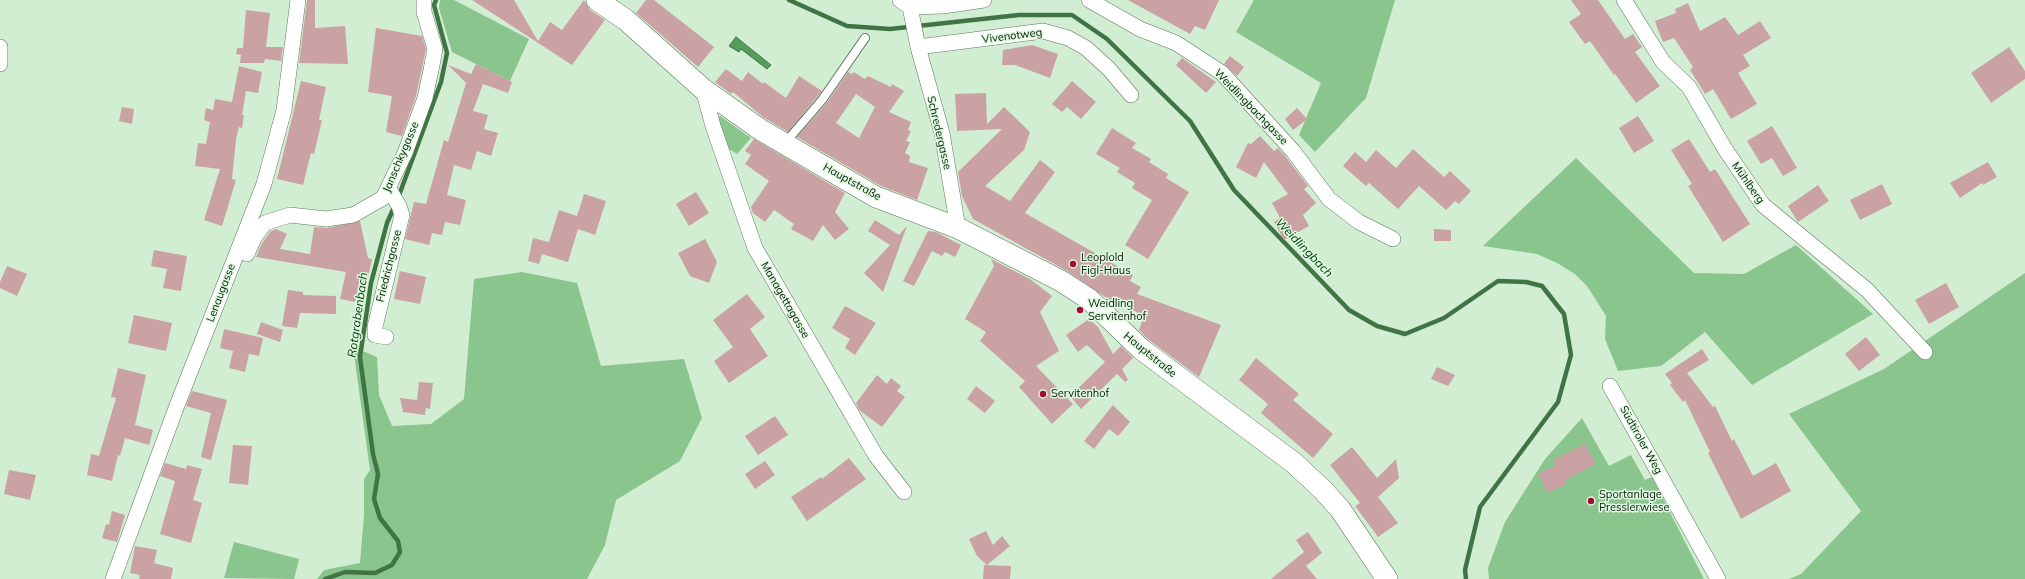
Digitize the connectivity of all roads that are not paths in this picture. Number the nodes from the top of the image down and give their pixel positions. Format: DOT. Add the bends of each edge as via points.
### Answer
graph roads {
  1 [pos="298,0"];
  2 [pos="424,0"];
  3 [pos="597,0"];
  4 [pos="984,0"];
  5 [pos="1089,0"];
  6 [pos="1624,0"];
  7 [pos="907,9"];
  8 [pos="865,38"];
  9 [pos="917,43"];
  10 [pos="0,47"];
  11 [pos="0,64"];
  12 [pos="703,89"];
  13 [pos="1132,95"];
  14 [pos="785,144"];
  15 [pos="389,189"];
  16 [pos="958,228"];
  17 [pos="1393,239"];
  18 [pos="228,276"];
  19 [pos="386,337"];
  20 [pos="1925,352"];
  21 [pos="1610,386"];
  22 [pos="904,492"];
  23 [pos="113,579"];
  24 [pos="1386,579"];
  25 [pos="1718,579"];
  1 -- 18 [label="street, Lenaugasse" via="284,110 264,184"];
  2 -- 15 [label="street, Janschkygasse" via="424,12 435,49 425,98"];
  3 -- 12 [label="main road, Hauptstraße" via="626,20"];
  4 -- 7 [label="street"];
  5 -- 17 [label="street, Weidlingbachgasse" via="1140,29 1176,43 1222,73 1293,151 1328,199 1359,222"];
  6 -- 20 [label="street, Mühlberg" via="1663,62 1689,87 1725,149 1763,205 1867,290"];
  7 -- 9 [label="street, Schredergasse"];
  8 -- 14 [label="lane" via="822,100"];
  9 -- 13 [label="street, Vivenotweg" via="1043,31 1068,38 1086,48"];
  9 -- 16 [label="street, Schredergasse" via="942,133"];
  10 -- 11 [label="street"];
  12 -- 14 [label="main road, Hauptstraße"];
  12 -- 22 [label="street, Managettagasse" via="755,248 876,456"];
  14 -- 16 [label="main road, Hauptstraße" via="876,197"];
  15 -- 18 [label="street, Janschkygasse" via="384,198 353,215 326,219 290,215 265,222 254,238 239,271"];
  15 -- 19 [label="street, Friedrichgasse" via="402,215 375,327 375,335"];
  16 -- 24 [label="main road, Hauptstraße" via="1060,281 1089,299 1141,349 1294,463 1340,509"];
  18 -- 23 [label="street, Lenaugasse"];
  21 -- 25 [label="street, Südtiroler Weg"];
}
